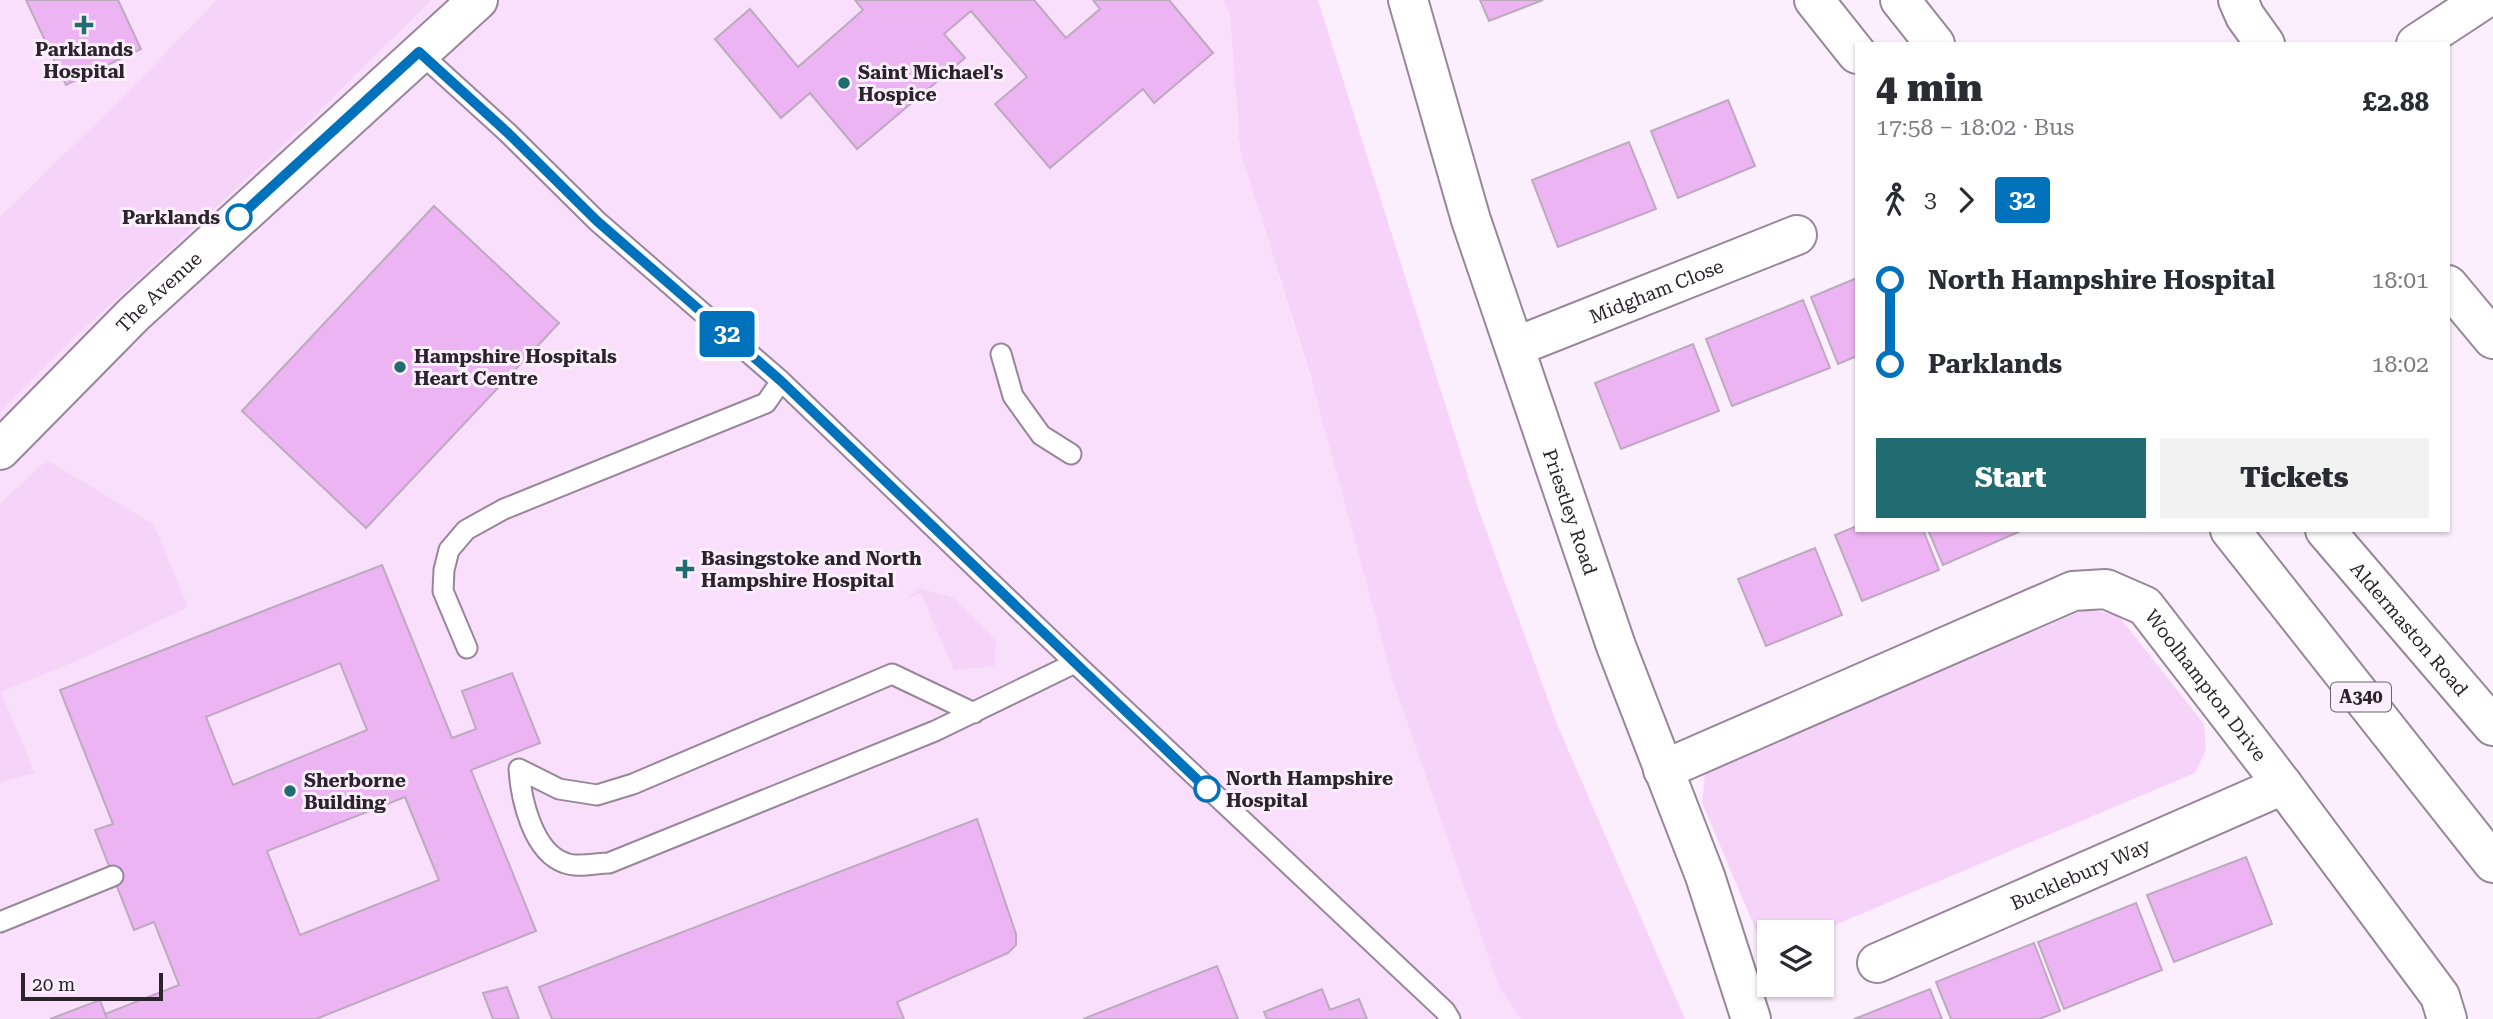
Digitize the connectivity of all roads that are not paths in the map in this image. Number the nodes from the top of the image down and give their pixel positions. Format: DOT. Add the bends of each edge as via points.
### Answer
graph roads {
  1 [pos="478,0"];
  2 [pos="1408,0"];
  3 [pos="1814,0"];
  4 [pos="1900,0"];
  5 [pos="2238,0"];
  6 [pos="2483,0"];
  7 [pos="1933,42"];
  8 [pos="2264,42"];
  9 [pos="2419,42"];
  10 [pos="1855,51"];
  11 [pos="419,52"];
  12 [pos="1797,235"];
  13 [pos="2450,287"];
  14 [pos="2493,339"];
  15 [pos="1515,347"];
  16 [pos="1001,354"];
  17 [pos="781,381"];
  18 [pos="0,450"];
  19 [pos="1071,454"];
  20 [pos="2232,532"];
  21 [pos="2327,532"];
  22 [pos="467,648"];
  23 [pos="1075,663"];
  24 [pos="974,713"];
  25 [pos="2493,726"];
  26 [pos="1663,770"];
  27 [pos="2283,785"];
  28 [pos="2493,863"];
  29 [pos="113,876"];
  30 [pos="0,922"];
  31 [pos="1877,963"];
  32 [pos="1450,1019"];
  33 [pos="1751,1019"];
  34 [pos="2447,1019"];
  1 -- 11 [label="street, The Avenue"];
  2 -- 15 [label="street, Priestley Road" via="1471,220"];
  3 -- 10 [label="street"];
  4 -- 7 [label="street"];
  5 -- 8 [label="street"];
  6 -- 9 [label="street"];
  11 -- 17 [label="lane" via="597,221"];
  11 -- 18 [label="street, The Avenue" via="134,314"];
  12 -- 15 [label="street, Midgham Close"];
  13 -- 14 [label="street"];
  15 -- 26 [label="street, Priestley Road"];
  16 -- 19 [label="lane" via="1013,396 1041,435"];
  17 -- 22 [label="lane" via="766,403 503,509 466,530 449,550 443,591"];
  17 -- 23 [label="lane"];
  20 -- 28 [label="street, A340"];
  21 -- 25 [label="street, Aldermaston Road"];
  23 -- 24 [label="lane"];
  23 -- 32 [label="lane"];
  24 -- 24 [label="lane" via="609,863 566,864 542,848 521,795 519,769 559,789 597,795 892,674"];
  26 -- 27 [label="street, Woolhampton Drive" via="2073,591 2106,589 2145,606"];
  26 -- 33 [label="street, Priestley Road"];
  27 -- 31 [label="street, Bucklebury Way"];
  27 -- 34 [label="street, Woolhampton Drive" via="2440,996"];
  29 -- 30 [label="lane"];
}
